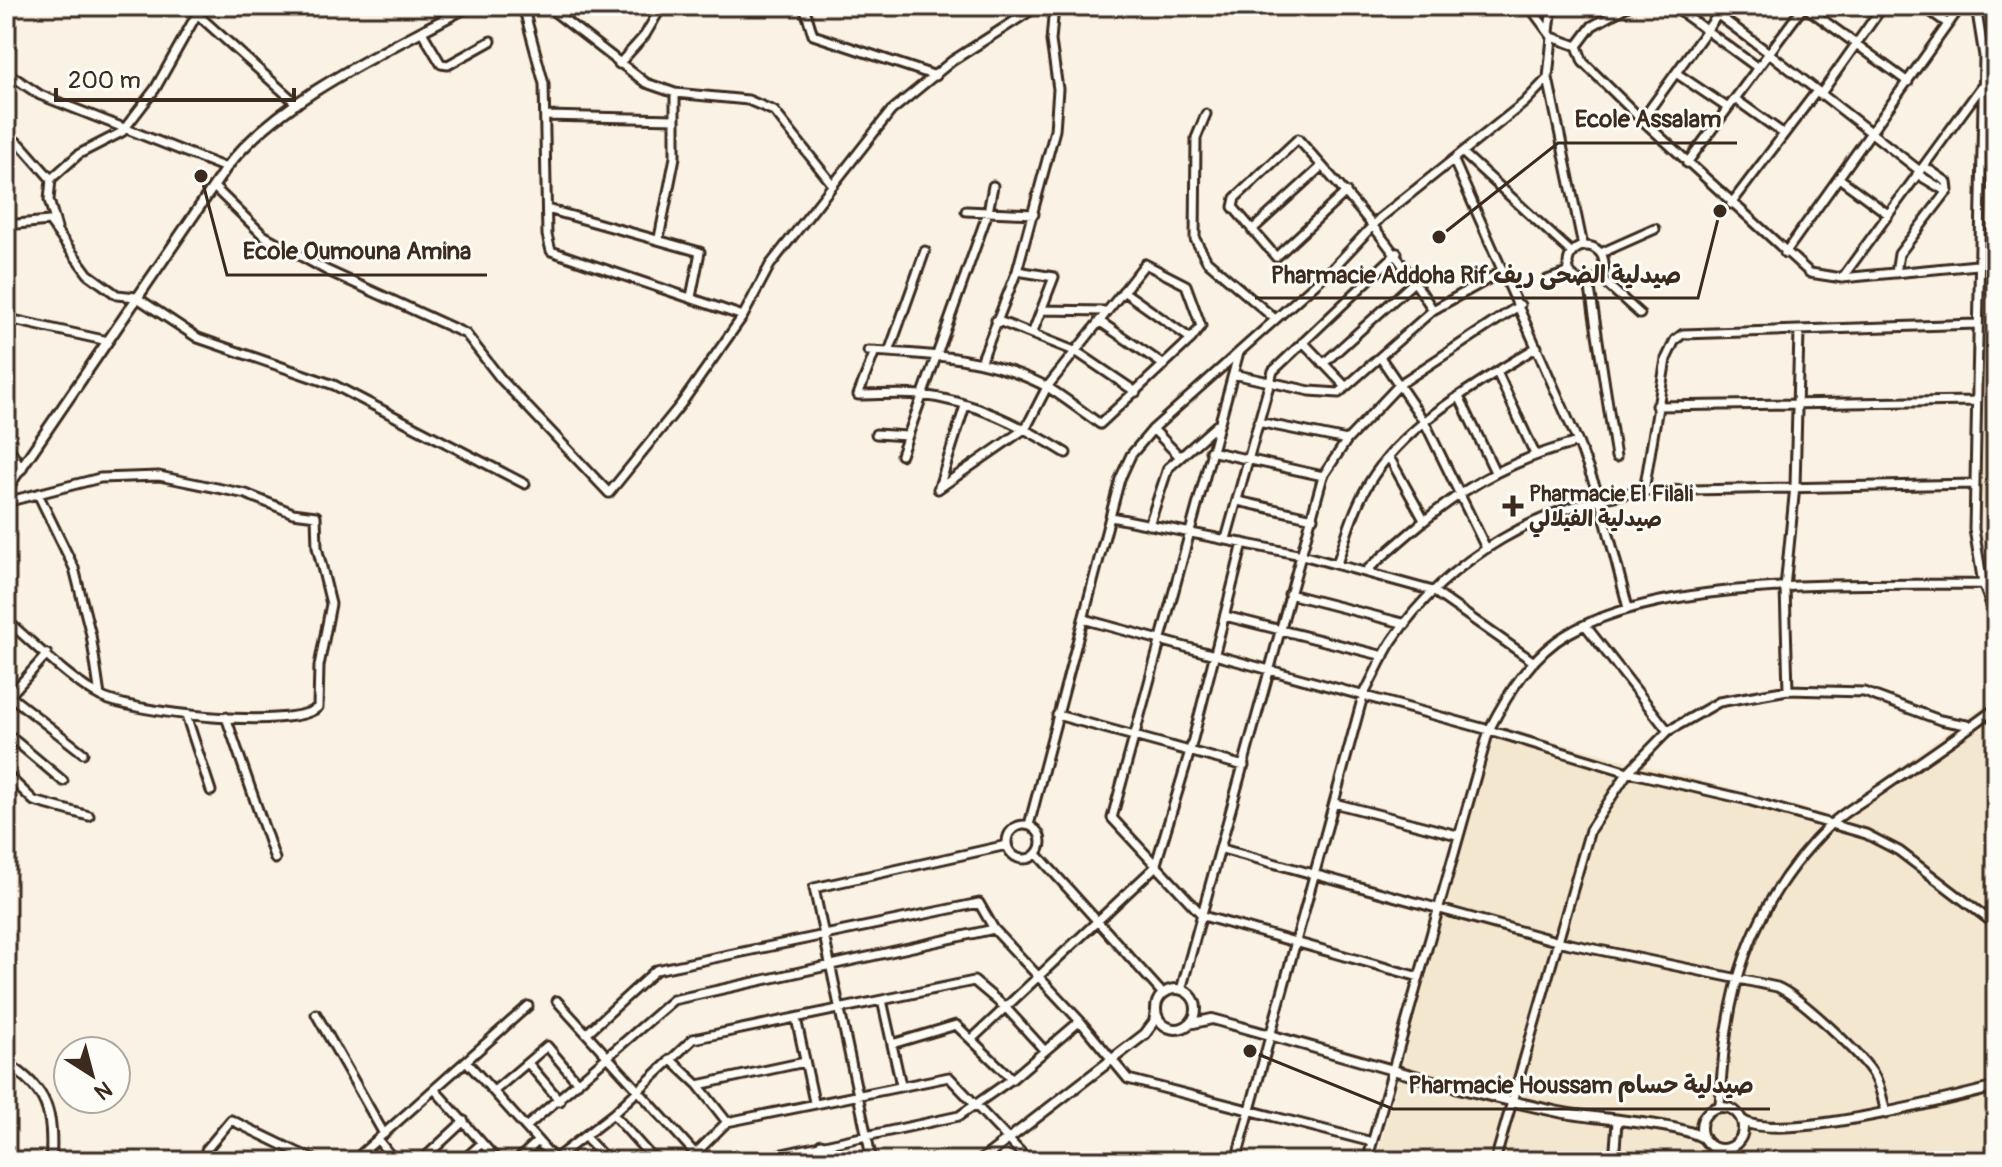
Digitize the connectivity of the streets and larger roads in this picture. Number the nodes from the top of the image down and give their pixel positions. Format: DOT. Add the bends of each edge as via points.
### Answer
graph roads {
  1 [pos="189,6"];
  2 [pos="469,6"];
  3 [pos="523,6"];
  4 [pos="547,6"];
  5 [pos="662,6"];
  6 [pos="804,6"];
  7 [pos="1038,6"];
  8 [pos="1054,6"];
  9 [pos="1529,6"];
  10 [pos="1552,6"];
  11 [pos="1628,6"];
  12 [pos="1724,6"];
  13 [pos="1804,6"];
  14 [pos="1883,6"];
  15 [pos="1923,6"];
  16 [pos="1940,6"];
  17 [pos="1961,6"];
  18 [pos="1976,6"];
  19 [pos="1677,7"];
  20 [pos="199,10"];
  21 [pos="1718,15"];
  22 [pos="1954,16"];
  23 [pos="1948,24"];
  24 [pos="1707,30"];
  25 [pos="1737,30"];
  26 [pos="422,32"];
  27 [pos="1550,34"];
  28 [pos="491,41"];
  29 [pos="1728,45"];
  30 [pos="1855,45"];
  31 [pos="1577,46"];
  32 [pos="1769,53"];
  33 [pos="619,64"];
  34 [pos="1758,68"];
  35 [pos="6,72"];
  36 [pos="1676,73"];
  37 [pos="936,76"];
  38 [pos="1548,78"];
  39 [pos="1908,82"];
  40 [pos="1983,85"];
  41 [pos="675,93"];
  42 [pos="1818,93"];
  43 [pos="1735,99"];
  44 [pos="297,104"];
  45 [pos="1728,108"];
  46 [pos="1206,114"];
  47 [pos="545,116"];
  48 [pos="675,119"];
  49 [pos="1642,120"];
  50 [pos="127,126"];
  51 [pos="1784,134"];
  52 [pos="1871,134"];
  53 [pos="6,135"];
  54 [pos="1463,153"];
  55 [pos="1454,161"];
  56 [pos="1687,163"];
  57 [pos="1322,166"];
  58 [pos="226,168"];
  59 [pos="1920,170"];
  60 [pos="1839,178"];
  61 [pos="51,179"];
  62 [pos="833,185"];
  63 [pos="993,186"];
  64 [pos="214,187"];
  65 [pos="1346,192"];
  66 [pos="1731,204"];
  67 [pos="547,209"];
  68 [pos="966,211"];
  69 [pos="988,212"];
  70 [pos="1034,214"];
  71 [pos="1888,214"];
  72 [pos="1374,224"];
  73 [pos="6,225"];
  74 [pos="57,228"];
  75 [pos="1655,229"];
  76 [pos="1252,230"];
  77 [pos="659,238"];
  78 [pos="1583,246"];
  79 [pos="925,251"];
  80 [pos="1397,253"];
  81 [pos="1572,253"];
  82 [pos="1601,253"];
  83 [pos="1785,253"];
  84 [pos="1977,265"];
  85 [pos="1017,271"];
  86 [pos="1503,271"];
  87 [pos="1570,272"];
  88 [pos="1896,273"];
  89 [pos="1599,277"];
  90 [pos="1842,278"];
  91 [pos="1547,280"];
  92 [pos="1415,281"];
  93 [pos="1589,282"];
  94 [pos="1123,291"];
  95 [pos="136,297"];
  96 [pos="691,297"];
  97 [pos="1520,305"];
  98 [pos="1041,310"];
  99 [pos="1433,310"];
  100 [pos="1107,311"];
  101 [pos="1640,314"];
  102 [pos="743,316"];
  103 [pos="1275,319"];
  104 [pos="996,320"];
  105 [pos="18,321"];
  106 [pos="1099,321"];
  107 [pos="1976,324"];
  108 [pos="1799,332"];
  109 [pos="1032,334"];
  110 [pos="1191,339"];
  111 [pos="108,341"];
  112 [pos="1303,342"];
  113 [pos="1537,347"];
  114 [pos="1240,349"];
  115 [pos="889,352"];
  116 [pos="1075,352"];
  117 [pos="937,354"];
  118 [pos="1380,357"];
  119 [pos="981,362"];
  120 [pos="1323,364"];
  121 [pos="1164,365"];
  122 [pos="1497,372"];
  123 [pos="1233,374"];
  124 [pos="1269,382"];
  125 [pos="1400,384"];
  126 [pos="1047,387"];
  127 [pos="1346,387"];
  128 [pos="1136,392"];
  129 [pos="922,395"];
  130 [pos="1459,396"];
  131 [pos="1974,401"];
  132 [pos="965,406"];
  133 [pos="1656,406"];
  134 [pos="1797,406"];
  135 [pos="1258,422"];
  136 [pos="1425,423"];
  137 [pos="1217,425"];
  138 [pos="1026,428"];
  139 [pos="1153,429"];
  140 [pos="876,434"];
  141 [pos="907,436"];
  142 [pos="1347,440"];
  143 [pos="1578,442"];
  144 [pos="6,443"];
  145 [pos="1210,451"];
  146 [pos="1066,453"];
  147 [pos="1535,454"];
  148 [pos="901,455"];
  149 [pos="1180,457"];
  150 [pos="1389,457"];
  151 [pos="1616,457"];
  152 [pos="1248,459"];
  153 [pos="22,469"];
  154 [pos="1495,472"];
  155 [pos="1323,476"];
  156 [pos="525,484"];
  157 [pos="1974,484"];
  158 [pos="1795,486"];
  159 [pos="6,490"];
  160 [pos="1644,491"];
  161 [pos="1459,492"];
  162 [pos="39,496"];
  163 [pos="1599,496"];
  164 [pos="1238,501"];
  165 [pos="6,502"];
  166 [pos="1111,517"];
  167 [pos="1313,518"];
  168 [pos="1424,520"];
  169 [pos="1149,525"];
  170 [pos="1189,531"];
  171 [pos="1226,539"];
  172 [pos="1243,543"];
  173 [pos="1486,548"];
  174 [pos="1302,555"];
  175 [pos="1337,564"];
  176 [pos="1367,570"];
  177 [pos="1983,584"];
  178 [pos="1785,588"];
  179 [pos="1433,591"];
  180 [pos="1289,594"];
  181 [pos="1628,608"];
  182 [pos="1225,616"];
  183 [pos="1996,617"];
  184 [pos="1083,619"];
  185 [pos="6,620"];
  186 [pos="1406,624"];
  187 [pos="1585,625"];
  188 [pos="1280,629"];
  189 [pos="1162,639"];
  190 [pos="47,654"];
  191 [pos="1216,655"];
  192 [pos="1384,656"];
  193 [pos="1534,662"];
  194 [pos="1271,671"];
  195 [pos="1788,690"];
  196 [pos="100,696"];
  197 [pos="1363,696"];
  198 [pos="8,698"];
  199 [pos="1996,708"];
  200 [pos="186,715"];
  201 [pos="1057,715"];
  202 [pos="226,717"];
  203 [pos="1972,726"];
  204 [pos="1489,730"];
  205 [pos="1668,731"];
  206 [pos="6,733"];
  207 [pos="1135,736"];
  208 [pos="1190,751"];
  209 [pos="83,753"];
  210 [pos="1244,766"];
  211 [pos="1628,772"];
  212 [pos="6,774"];
  213 [pos="63,781"];
  214 [pos="211,791"];
  215 [pos="1334,803"];
  216 [pos="89,816"];
  217 [pos="1831,823"];
  218 [pos="1029,825"];
  219 [pos="1457,835"];
  220 [pos="1007,845"];
  221 [pos="1222,849"];
  222 [pos="1037,854"];
  223 [pos="275,859"];
  224 [pos="1155,867"];
  225 [pos="1313,875"];
  226 [pos="1439,909"];
  227 [pos="1203,916"];
  228 [pos="1099,924"];
  229 [pos="1996,925"];
  230 [pos="994,929"];
  231 [pos="825,935"];
  232 [pos="1296,941"];
  233 [pos="1556,941"];
  234 [pos="831,965"];
  235 [pos="1039,976"];
  236 [pos="1419,977"];
  237 [pos="1736,977"];
  238 [pos="1181,990"];
  239 [pos="1163,994"];
  240 [pos="882,1000"];
  241 [pos="557,1001"];
  242 [pos="1195,1002"];
  243 [pos="528,1006"];
  244 [pos="841,1008"];
  245 [pos="1006,1008"];
  246 [pos="1156,1011"];
  247 [pos="316,1014"];
  248 [pos="796,1018"];
  249 [pos="1212,1019"];
  250 [pos="1080,1021"];
  251 [pos="1189,1024"];
  252 [pos="1170,1028"];
  253 [pos="587,1033"];
  254 [pos="1145,1034"];
  255 [pos="1270,1035"];
  256 [pos="973,1038"];
  257 [pos="892,1044"];
  258 [pos="1045,1051"];
  259 [pos="608,1057"];
  260 [pos="670,1059"];
  261 [pos="1112,1060"];
  262 [pos="466,1061"];
  263 [pos="805,1062"];
  264 [pos="6,1063"];
  265 [pos="528,1063"];
  266 [pos="1392,1068"];
  267 [pos="1012,1079"];
  268 [pos="578,1083"];
  269 [pos="698,1085"];
  270 [pos="901,1085"];
  271 [pos="638,1087"];
  272 [pos="1996,1087"];
  273 [pos="435,1090"];
  274 [pos="494,1091"];
  275 [pos="857,1093"];
  276 [pos="560,1101"];
  277 [pos="1511,1101"];
  278 [pos="814,1102"];
  279 [pos="977,1105"];
  280 [pos="1720,1106"];
  281 [pos="1249,1112"];
  282 [pos="613,1114"];
  283 [pos="1886,1114"];
  284 [pos="1702,1119"];
  285 [pos="1742,1120"];
  286 [pos="464,1121"];
  287 [pos="727,1122"];
  288 [pos="1617,1122"];
  289 [pos="526,1127"];
  290 [pos="1760,1127"];
  291 [pos="1678,1128"];
  292 [pos="866,1135"];
  293 [pos="381,1137"];
  294 [pos="585,1137"];
  295 [pos="1741,1137"];
  296 [pos="1703,1138"];
  297 [pos="1007,1140"];
  298 [pos="538,1141"];
  299 [pos="1372,1142"];
  300 [pos="482,1143"];
  301 [pos="821,1144"];
  302 [pos="1722,1149"];
  303 [pos="299,1153"];
  304 [pos="695,1154"];
  305 [pos="556,1160"];
  306 [pos="51,1161"];
  307 [pos="207,1161"];
  308 [pos="291,1161"];
  309 [pos="316,1161"];
  310 [pos="353,1161"];
  311 [pos="395,1161"];
  312 [pos="421,1161"];
  313 [pos="462,1161"];
  314 [pos="498,1161"];
  315 [pos="516,1161"];
  316 [pos="608,1161"];
  317 [pos="655,1161"];
  318 [pos="688,1161"];
  319 [pos="702,1161"];
  320 [pos="750,1161"];
  321 [pos="825,1161"];
  322 [pos="872,1161"];
  323 [pos="980,1161"];
  324 [pos="1029,1161"];
  325 [pos="1236,1161"];
  326 [pos="1367,1161"];
  327 [pos="1495,1161"];
  328 [pos="1614,1161"];
  329 [pos="1724,1161"];
  1 -- 20 [label="street"];
  2 -- 26 [label="street"];
  3 -- 47 [label="street" via="541,69"];
  4 -- 33 [label="street"];
  5 -- 33 [label="street"];
  6 -- 37 [label="street" via="813,35"];
  7 -- 37 [label="street"];
  8 -- 70 [label="street" via="1057,117"];
  9 -- 27 [label="street"];
  10 -- 27 [label="street"];
  11 -- 31 [label="street" via="1592,26"];
  12 -- 21 [label="street"];
  13 -- 30 [label="street"];
  13 -- 32 [label="street"];
  14 -- 30 [label="street"];
  15 -- 23 [label="street"];
  16 -- 22 [label="street"];
  17 -- 22 [label="street"];
  18 -- 40 [label="street"];
  19 -- 24 [label="street"];
  20 -- 44 [label="street"];
  20 -- 50 [label="street" via="155,89"];
  21 -- 24 [label="street"];
  21 -- 25 [label="street"];
  22 -- 23 [label="street"];
  23 -- 39 [label="street"];
  24 -- 29 [label="street"];
  24 -- 36 [label="street"];
  25 -- 29 [label="street"];
  25 -- 32 [label="street"];
  26 -- 28 [label="street" via="441,64 448,65"];
  26 -- 44 [label="street"];
  27 -- 31 [label="street"];
  27 -- 38 [label="street"];
  29 -- 34 [label="street"];
  30 -- 39 [label="street"];
  30 -- 42 [label="street"];
  31 -- 49 [label="street" via="1583,62"];
  32 -- 34 [label="street"];
  32 -- 42 [label="street"];
  33 -- 41 [label="street" via="646,83"];
  34 -- 43 [label="street"];
  35 -- 50 [label="street" via="40,95"];
  36 -- 45 [label="street"];
  36 -- 49 [label="street"];
  37 -- 62 [label="street" via="891,111"];
  38 -- 54 [label="street"];
  38 -- 78 [label="street"];
  39 -- 52 [label="street"];
  40 -- 59 [label="street"];
  40 -- 84 [label="street"];
  41 -- 48 [label="street"];
  41 -- 62 [label="street" via="748,100 774,111"];
  42 -- 51 [label="street"];
  42 -- 52 [label="street"];
  43 -- 45 [label="street"];
  43 -- 51 [label="street"];
  44 -- 58 [label="street" via="253,136"];
  45 -- 56 [label="street"];
  46 -- 103 [label="street" via="1196,138 1195,239 1207,261"];
  47 -- 48 [label="street"];
  47 -- 67 [label="street"];
  48 -- 77 [label="street" via="675,157"];
  49 -- 56 [label="street"];
  50 -- 58 [label="street"];
  50 -- 61 [label="street" via="72,159"];
  51 -- 66 [label="street"];
  52 -- 59 [label="street"];
  52 -- 60 [label="street"];
  53 -- 61 [label="street"];
  54 -- 55 [label="street"];
  54 -- 81 [label="street"];
  55 -- 72 [label="street"];
  55 -- 86 [label="street"];
  56 -- 66 [label="street"];
  57 -- 65 [label="street"];
  57 -- 76 [label="street"];
  57 -- 76 [label="street" via="1298,139 1235,198 1233,207"];
  58 -- 64 [label="street"];
  59 -- 71 [label="street"];
  59 -- 88 [label="street" via="1947,192 1899,254"];
  60 -- 71 [label="street"];
  60 -- 83 [label="street"];
  61 -- 74 [label="street" via="49,200"];
  62 -- 102 [label="street" via="770,265"];
  63 -- 69 [label="street"];
  64 -- 95 [label="street"];
  64 -- 102 [label="street" via="263,235 466,334 501,379 609,493"];
  65 -- 72 [label="street"];
  65 -- 76 [label="street" via="1276,257"];
  66 -- 83 [label="street"];
  67 -- 77 [label="street"];
  67 -- 96 [label="street" via="551,251"];
  68 -- 69 [label="street"];
  69 -- 70 [label="street"];
  69 -- 117 [label="street"];
  70 -- 85 [label="street"];
  71 -- 90 [label="street"];
  72 -- 80 [label="street"];
  72 -- 103 [label="street"];
  73 -- 74 [label="street" via="41,220"];
  74 -- 95 [label="street" via="88,274 117,295"];
  75 -- 82 [label="street"];
  77 -- 96 [label="street" via="700,252"];
  78 -- 81 [label="street"];
  78 -- 82 [label="street"];
  79 -- 115 [label="street"];
  80 -- 92 [label="street"];
  80 -- 112 [label="street"];
  81 -- 87 [label="street"];
  82 -- 89 [label="street"];
  83 -- 90 [label="street" via="1810,273"];
  84 -- 88 [label="street"];
  84 -- 107 [label="street"];
  85 -- 98 [label="street" via="1054,277"];
  85 -- 104 [label="street"];
  86 -- 97 [label="street"];
  86 -- 99 [label="street"];
  87 -- 91 [label="street"];
  87 -- 93 [label="street"];
  88 -- 90 [label="street"];
  89 -- 93 [label="street"];
  89 -- 101 [label="street"];
  92 -- 99 [label="street"];
  92 -- 120 [label="street"];
  93 -- 151 [label="street"];
  94 -- 100 [label="street"];
  94 -- 110 [label="street"];
  94 -- 110 [label="street" via="1145,264 1186,285 1201,326"];
  95 -- 111 [label="street"];
  95 -- 156 [label="street" via="198,338 334,385"];
  96 -- 102 [label="street"];
  97 -- 113 [label="street"];
  97 -- 125 [label="street"];
  98 -- 100 [label="street"];
  98 -- 109 [label="street"];
  99 -- 118 [label="street"];
  100 -- 106 [label="street"];
  103 -- 114 [label="street"];
  104 -- 109 [label="street"];
  104 -- 119 [label="street"];
  105 -- 111 [label="street"];
  106 -- 116 [label="street"];
  106 -- 121 [label="street"];
  107 -- 108 [label="street"];
  107 -- 131 [label="street"];
  108 -- 133 [label="street" via="1683,334 1670,349"];
  108 -- 134 [label="street"];
  109 -- 116 [label="street"];
  110 -- 121 [label="street"];
  111 -- 153 [label="street"];
  112 -- 120 [label="street"];
  112 -- 124 [label="street" via="1273,371"];
  113 -- 122 [label="street"];
  113 -- 143 [label="street"];
  114 -- 123 [label="street"];
  114 -- 139 [label="street"];
  115 -- 117 [label="street"];
  115 -- 129 [label="street" via="871,351 858,395"];
  116 -- 126 [label="street"];
  116 -- 128 [label="street"];
  117 -- 119 [label="street"];
  117 -- 129 [label="street"];
  118 -- 125 [label="street"];
  118 -- 127 [label="street"];
  119 -- 126 [label="street"];
  120 -- 127 [label="street"];
  121 -- 128 [label="street"];
  122 -- 130 [label="street"];
  122 -- 147 [label="street"];
  123 -- 124 [label="street"];
  123 -- 137 [label="street"];
  124 -- 127 [label="street" via="1339,393"];
  124 -- 135 [label="street"];
  125 -- 136 [label="street"];
  125 -- 142 [label="street"];
  126 -- 128 [label="street" via="1100,424"];
  126 -- 138 [label="street"];
  129 -- 132 [label="street"];
  129 -- 141 [label="street"];
  130 -- 136 [label="street"];
  130 -- 154 [label="street"];
  131 -- 134 [label="street"];
  131 -- 157 [label="street"];
  132 -- 138 [label="street"];
  132 -- 138 [label="street" via="938,489"];
  133 -- 134 [label="street"];
  133 -- 160 [label="street"];
  134 -- 158 [label="street"];
  135 -- 142 [label="street"];
  135 -- 152 [label="street"];
  136 -- 150 [label="street"];
  136 -- 161 [label="street"];
  137 -- 145 [label="street"];
  137 -- 149 [label="street"];
  138 -- 146 [label="street"];
  139 -- 149 [label="street"];
  139 -- 166 [label="street" via="1131,455"];
  140 -- 141 [label="street"];
  141 -- 148 [label="street"];
  142 -- 155 [label="street"];
  143 -- 147 [label="street"];
  143 -- 163 [label="street"];
  144 -- 153 [label="street"];
  145 -- 152 [label="street"];
  145 -- 170 [label="street"];
  147 -- 154 [label="street"];
  149 -- 169 [label="street" via="1168,468"];
  150 -- 168 [label="street"];
  150 -- 175 [label="street" via="1370,482"];
  152 -- 155 [label="street"];
  152 -- 164 [label="street"];
  153 -- 159 [label="street"];
  154 -- 161 [label="street"];
  155 -- 167 [label="street"];
  157 -- 158 [label="street"];
  157 -- 177 [label="street" via="1974,529"];
  158 -- 160 [label="street"];
  158 -- 178 [label="street"];
  160 -- 163 [label="street"];
  161 -- 168 [label="street"];
  161 -- 173 [label="street"];
  162 -- 165 [label="street"];
  162 -- 196 [label="street" via="74,568"];
  162 -- 202 [label="street" via="100,478 159,476 246,494 293,513 316,516 317,547 331,604 319,666 318,707 310,714 276,719"];
  163 -- 173 [label="street"];
  163 -- 181 [label="street"];
  164 -- 167 [label="street"];
  164 -- 171 [label="street"];
  166 -- 169 [label="street"];
  166 -- 184 [label="street"];
  167 -- 174 [label="street"];
  168 -- 176 [label="street"];
  169 -- 170 [label="street"];
  170 -- 171 [label="street"];
  170 -- 189 [label="street"];
  171 -- 172 [label="street"];
  172 -- 174 [label="street"];
  172 -- 182 [label="street"];
  173 -- 179 [label="street"];
  174 -- 175 [label="street"];
  174 -- 180 [label="street"];
  175 -- 176 [label="street"];
  176 -- 179 [label="street"];
  177 -- 178 [label="street"];
  177 -- 183 [label="street"];
  178 -- 181 [label="street"];
  178 -- 195 [label="street"];
  179 -- 186 [label="street"];
  179 -- 193 [label="street"];
  180 -- 186 [label="street"];
  180 -- 188 [label="street"];
  181 -- 187 [label="street"];
  182 -- 188 [label="street"];
  182 -- 191 [label="street"];
  184 -- 189 [label="street"];
  184 -- 201 [label="street"];
  185 -- 190 [label="street"];
  186 -- 192 [label="street"];
  187 -- 193 [label="street"];
  187 -- 205 [label="street"];
  188 -- 192 [label="street"];
  188 -- 194 [label="street"];
  189 -- 191 [label="street"];
  189 -- 207 [label="street"];
  190 -- 196 [label="street"];
  190 -- 198 [label="street"];
  191 -- 194 [label="street"];
  191 -- 208 [label="street"];
  192 -- 197 [label="street"];
  193 -- 204 [label="street"];
  194 -- 197 [label="street"];
  194 -- 210 [label="street"];
  195 -- 203 [label="street" via="1864,692"];
  195 -- 205 [label="street" via="1719,702"];
  196 -- 200 [label="street"];
  197 -- 204 [label="street"];
  197 -- 215 [label="street"];
  198 -- 209 [label="street"];
  199 -- 203 [label="street"];
  200 -- 202 [label="street"];
  200 -- 214 [label="street"];
  201 -- 207 [label="street"];
  201 -- 218 [label="street"];
  202 -- 223 [label="street"];
  203 -- 217 [label="street"];
  204 -- 211 [label="street"];
  204 -- 219 [label="street"];
  205 -- 211 [label="street"];
  206 -- 213 [label="street"];
  207 -- 208 [label="street"];
  207 -- 224 [label="street" via="1112,818"];
  208 -- 210 [label="street"];
  208 -- 224 [label="street"];
  210 -- 221 [label="street"];
  211 -- 217 [label="street"];
  211 -- 233 [label="street" via="1590,830"];
  212 -- 216 [label="street" via="34,801"];
  215 -- 219 [label="street"];
  215 -- 225 [label="street"];
  217 -- 229 [label="street" via="1881,840"];
  217 -- 237 [label="street" via="1772,899"];
  218 -- 220 [label="street" via="1012,829"];
  218 -- 222 [label="street" via="1041,837"];
  219 -- 226 [label="street"];
  220 -- 222 [label="street" via="1022,859"];
  220 -- 231 [label="street" via="814,888"];
  221 -- 225 [label="street"];
  221 -- 227 [label="street"];
  222 -- 228 [label="street"];
  224 -- 227 [label="street"];
  224 -- 228 [label="street"];
  225 -- 226 [label="street"];
  225 -- 232 [label="street"];
  226 -- 233 [label="street"];
  226 -- 236 [label="street"];
  227 -- 232 [label="street"];
  227 -- 238 [label="street"];
  228 -- 235 [label="street"];
  228 -- 239 [label="street"];
  230 -- 231 [label="street" via="979,903"];
  230 -- 234 [label="street"];
  230 -- 235 [label="street"];
  231 -- 234 [label="street"];
  231 -- 253 [label="street" via="656,970"];
  232 -- 236 [label="street"];
  232 -- 255 [label="street"];
  233 -- 237 [label="street"];
  233 -- 277 [label="street"];
  234 -- 244 [label="street"];
  234 -- 259 [label="street" via="673,1000"];
  235 -- 245 [label="street"];
  235 -- 250 [label="street"];
  236 -- 266 [label="street"];
  237 -- 280 [label="street" via="1722,1047"];
  237 -- 283 [label="street" via="1798,998 1869,1068"];
  238 -- 239 [label="street"];
  238 -- 242 [label="street"];
  239 -- 246 [label="street"];
  240 -- 244 [label="street"];
  240 -- 245 [label="street" via="974,981"];
  240 -- 257 [label="street"];
  241 -- 253 [label="street"];
  242 -- 249 [label="street"];
  242 -- 251 [label="street" via="1196,1014"];
  243 -- 262 [label="street"];
  244 -- 248 [label="street"];
  244 -- 275 [label="street"];
  245 -- 256 [label="street"];
  245 -- 258 [label="street"];
  246 -- 252 [label="street"];
  246 -- 254 [label="street"];
  247 -- 293 [label="street"];
  248 -- 260 [label="street" via="693,1039"];
  248 -- 263 [label="street"];
  249 -- 251 [label="street"];
  249 -- 255 [label="street"];
  250 -- 258 [label="street"];
  250 -- 261 [label="street"];
  251 -- 252 [label="street"];
  252 -- 254 [label="street"];
  253 -- 259 [label="street"];
  254 -- 261 [label="street"];
  255 -- 266 [label="street"];
  255 -- 281 [label="street"];
  256 -- 257 [label="street" via="956,1025"];
  256 -- 267 [label="street"];
  257 -- 270 [label="street"];
  258 -- 267 [label="street"];
  259 -- 268 [label="street"];
  259 -- 271 [label="street"];
  260 -- 269 [label="street"];
  260 -- 271 [label="street"];
  261 -- 281 [label="street" via="1128,1079"];
  261 -- 297 [label="street"];
  262 -- 273 [label="street"];
  262 -- 274 [label="street"];
  263 -- 269 [label="street"];
  263 -- 278 [label="street"];
  264 -- 306 [label="street" via="26,1076 46,1101"];
  265 -- 268 [label="street" via="547,1046"];
  265 -- 274 [label="street"];
  265 -- 276 [label="street"];
  266 -- 277 [label="street"];
  266 -- 299 [label="street"];
  267 -- 279 [label="street"];
  268 -- 276 [label="street"];
  269 -- 287 [label="street"];
  270 -- 275 [label="street"];
  270 -- 279 [label="street" via="949,1077"];
  271 -- 282 [label="street"];
  271 -- 304 [label="street"];
  272 -- 283 [label="street"];
  273 -- 286 [label="street"];
  273 -- 293 [label="street"];
  274 -- 289 [label="street"];
  275 -- 278 [label="street"];
  275 -- 292 [label="street"];
  276 -- 289 [label="street"];
  277 -- 288 [label="street"];
  277 -- 327 [label="street"];
  278 -- 287 [label="street"];
  279 -- 292 [label="street" via="959,1116"];
  279 -- 297 [label="street"];
  280 -- 284 [label="street"];
  280 -- 285 [label="street" via="1733,1109"];
  281 -- 299 [label="street"];
  281 -- 325 [label="street"];
  282 -- 294 [label="street"];
  282 -- 317 [label="street"];
  283 -- 290 [label="street"];
  284 -- 291 [label="street"];
  284 -- 296 [label="street"];
  285 -- 290 [label="street"];
  285 -- 295 [label="street"];
  286 -- 300 [label="street"];
  286 -- 312 [label="street"];
  287 -- 304 [label="street"];
  288 -- 291 [label="street"];
  288 -- 328 [label="street"];
  289 -- 298 [label="street"];
  290 -- 295 [label="street"];
  291 -- 296 [label="street"];
  292 -- 301 [label="street"];
  292 -- 322 [label="street"];
  293 -- 310 [label="street"];
  293 -- 311 [label="street"];
  294 -- 305 [label="street"];
  294 -- 316 [label="street"];
  295 -- 302 [label="street"];
  296 -- 302 [label="street"];
  297 -- 323 [label="street"];
  297 -- 324 [label="street"];
  298 -- 305 [label="street"];
  298 -- 315 [label="street"];
  299 -- 326 [label="street"];
  300 -- 313 [label="street"];
  300 -- 314 [label="street"];
  301 -- 320 [label="street"];
  301 -- 321 [label="street"];
  302 -- 329 [label="street"];
  303 -- 307 [label="street" via="231,1120 206,1150"];
  303 -- 308 [label="street"];
  303 -- 309 [label="street"];
  304 -- 318 [label="street"];
  304 -- 319 [label="street"];
}
